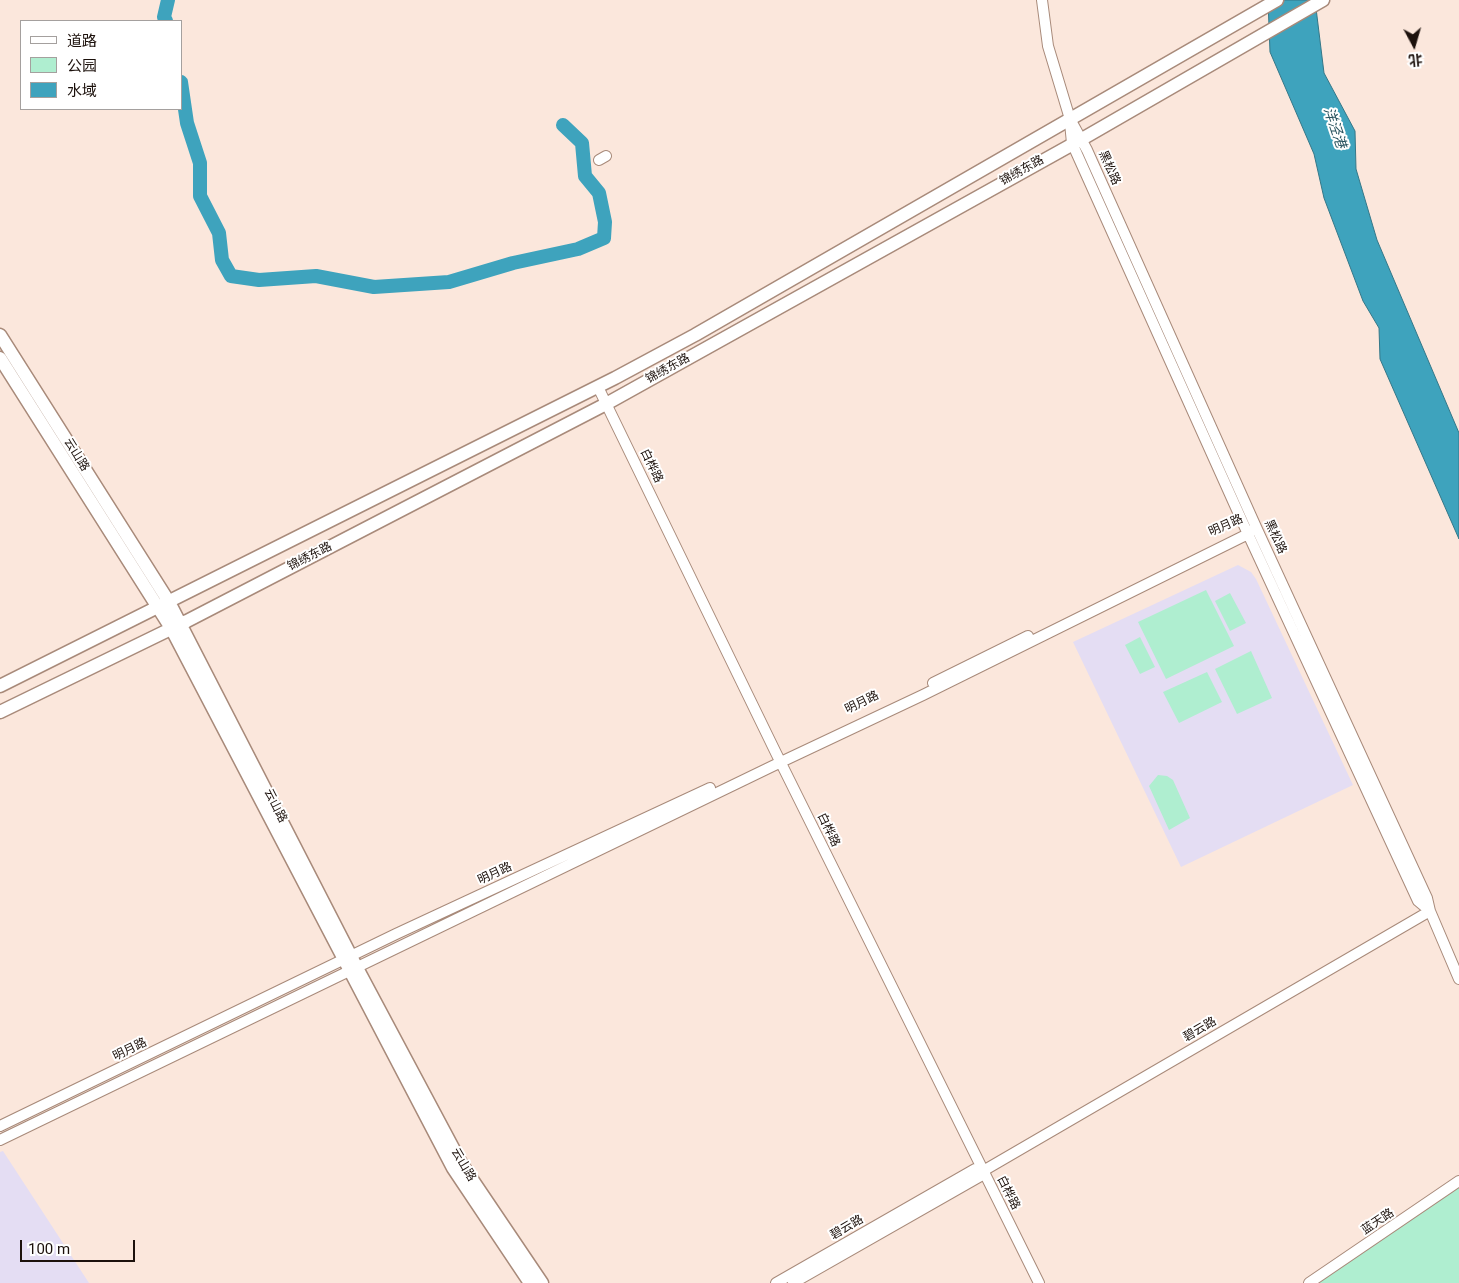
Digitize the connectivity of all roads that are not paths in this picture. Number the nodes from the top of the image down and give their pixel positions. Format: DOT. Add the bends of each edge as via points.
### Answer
graph roads {
  1 [pos="1042,0"];
  2 [pos="1277,0"];
  3 [pos="1320,1"];
  4 [pos="1070,119"];
  5 [pos="1077,141"];
  6 [pos="0,334"];
  7 [pos="0,358"];
  8 [pos="598,387"];
  9 [pos="606,404"];
  10 [pos="1256,527"];
  11 [pos="1246,531"];
  12 [pos="164,604"];
  13 [pos="176,626"];
  14 [pos="0,686"];
  15 [pos="0,712"];
  16 [pos="779,759"];
  17 [pos="1430,911"];
  18 [pos="347,958"];
  19 [pos="353,970"];
  20 [pos="1459,979"];
  21 [pos="0,1126"];
  22 [pos="0,1140"];
  23 [pos="983,1171"];
  24 [pos="1459,1181"];
  25 [pos="530,1283"];
  26 [pos="542,1283"];
  27 [pos="776,1283"];
  28 [pos="794,1283"];
  29 [pos="1039,1283"];
  30 [pos="1309,1283"];
  1 -- 4 [label="street" via="1048,46"];
  2 -- 4 [label="main road, 锦绣东路"];
  3 -- 5 [label="main road, 锦绣东路"];
  4 -- 5 [label="street"];
  4 -- 8 [label="main road, 锦绣东路" via="704,330"];
  5 -- 9 [label="main road, 锦绣东路"];
  5 -- 10 [label="street, 黑松路"];
  5 -- 11 [label="street"];
  6 -- 12 [label="main road, 云山路"];
  7 -- 12 [label="main road, 云山路"];
  8 -- 9 [label="street, 白桦路"];
  8 -- 12 [label="main road, 锦绣东路"];
  9 -- 13 [label="main road, 锦绣东路"];
  9 -- 16 [label="street, 白桦路"];
  10 -- 11 [label="street, 明月路"];
  10 -- 17 [label="street, 黑松路" via="1427,898"];
  11 -- 16 [label="street, 明月路" via="923,695"];
  11 -- 17 [label="street" via="1418,901"];
  12 -- 13 [label="main road, 云山路"];
  12 -- 14 [label="main road, 锦绣东路"];
  13 -- 15 [label="main road, 锦绣东路"];
  13 -- 18 [label="main road, 云山路"];
  16 -- 18 [label="street, 明月路"];
  16 -- 19 [label="street, 明月路"];
  16 -- 23 [label="street, 白桦路"];
  17 -- 20 [label="street, 黑松路"];
  17 -- 23 [label="street, 碧云路"];
  18 -- 19 [label="main road, 云山路"];
  18 -- 21 [label="street, 明月路"];
  19 -- 22 [label="street, 明月路"];
  19 -- 25 [label="main road, 云山路" via="453,1168"];
  19 -- 26 [label="main road, 云山路" via="461,1163"];
  23 -- 27 [label="street, 碧云路" via="975,1169"];
  23 -- 28 [label="street, 碧云路" via="979,1177"];
  23 -- 29 [label="street, 白桦路"];
  24 -- 30 [label="street, 蓝天路"];
}
